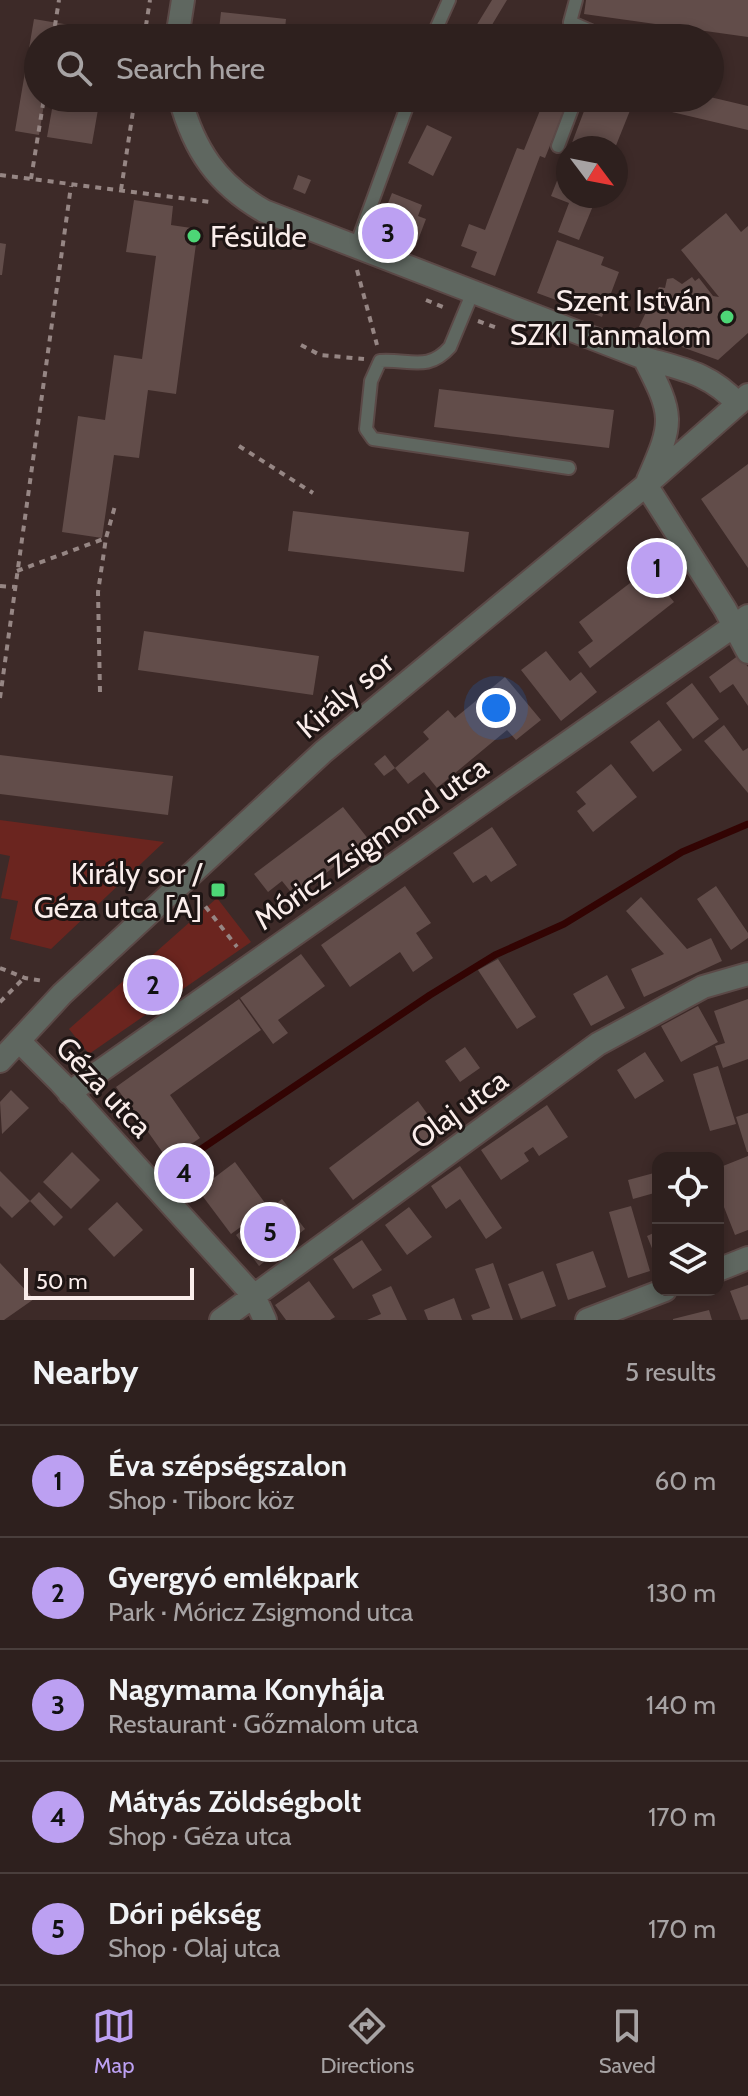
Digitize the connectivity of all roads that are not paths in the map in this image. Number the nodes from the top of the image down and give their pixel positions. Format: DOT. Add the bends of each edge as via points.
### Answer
graph roads {
  1 [pos="183,0"];
  2 [pos="449,0"];
  3 [pos="576,0"];
  4 [pos="179,24"];
  5 [pos="438,24"];
  6 [pos="575,24"];
  7 [pos="184,112"];
  8 [pos="405,112"];
  9 [pos="571,112"];
  10 [pos="562,136"];
  11 [pos="356,246"];
  12 [pos="472,294"];
  13 [pos="644,358"];
  14 [pos="743,400"];
  15 [pos="569,468"];
  16 [pos="646,485"];
  17 [pos="741,621"];
  18 [pos="748,652"];
  19 [pos="748,974"];
  20 [pos="20,1042"];
  21 [pos="0,1061"];
  22 [pos="69,1093"];
  23 [pos="748,1258"];
  24 [pos="724,1268"];
  25 [pos="652,1295"];
  26 [pos="254,1296"];
  27 [pos="221,1320"];
  28 [pos="265,1320"];
  29 [pos="587,1320"];
  1 -- 4 [label="street"];
  2 -- 5 [label="lane"];
  3 -- 6 [label="lane" via="570,22"];
  7 -- 11 [label="street" via="202,152 227,186 246,201"];
  8 -- 11 [label="lane"];
  9 -- 10 [label="lane"];
  11 -- 12 [label="street"];
  12 -- 13 [label="street"];
  12 -- 15 [label="lane" via="450,347 437,359 380,361 371,381 366,429 373,439"];
  13 -- 14 [label="street" via="703,375"];
  13 -- 16 [label="street" via="669,424"];
  14 -- 16 [label="street, Király sor"];
  16 -- 17 [label="street"];
  16 -- 20 [label="street, Király sor" via="323,752 40,1016"];
  17 -- 18 [label="street"];
  17 -- 22 [label="street, Móricz Zsigmond utca"];
  19 -- 26 [label="street, Olaj utca" via="703,987 598,1044"];
  20 -- 21 [label="street, Király sor"];
  20 -- 22 [label="street, Géza utca"];
  22 -- 26 [label="street, Géza utca"];
  23 -- 24 [label="street"];
  25 -- 29 [label="street"];
  26 -- 27 [label="street, Olaj utca"];
  26 -- 28 [label="street, Géza utca"];
}
